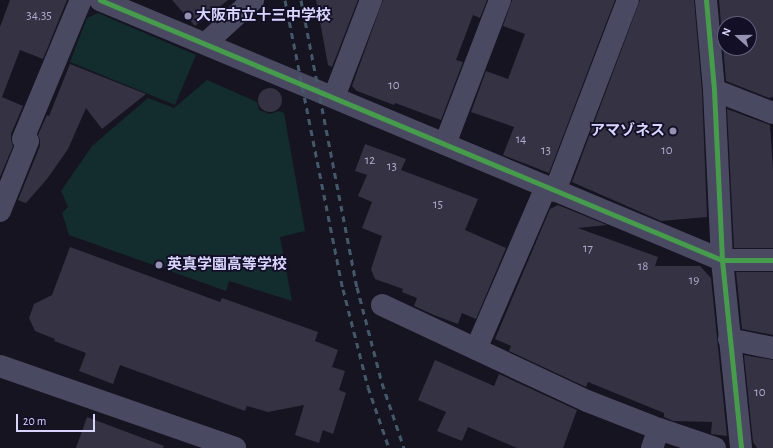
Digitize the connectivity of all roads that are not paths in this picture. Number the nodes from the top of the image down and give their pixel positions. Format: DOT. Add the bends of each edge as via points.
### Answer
graph roads {
  1 [pos="81,0"];
  2 [pos="100,0"];
  3 [pos="254,0"];
  4 [pos="371,0"];
  5 [pos="500,0"];
  6 [pos="628,0"];
  7 [pos="706,0"];
  8 [pos="206,43"];
  9 [pos="714,90"];
  10 [pos="334,97"];
  11 [pos="773,113"];
  12 [pos="446,144"];
  13 [pos="551,189"];
  14 [pos="0,211"];
  15 [pos="722,260"];
  16 [pos="773,260"];
  17 [pos="382,305"];
  18 [pos="729,339"];
  19 [pos="773,348"];
  20 [pos="476,349"];
  21 [pos="0,366"];
  22 [pos="656,439"];
  23 [pos="235,448"];
  24 [pos="715,448"];
  25 [pos="741,448"];
  1 -- 14 [label="street" via="23,139 28,140"];
  2 -- 8 [label="street"];
  3 -- 8 [label="street"];
  4 -- 10 [label="street"];
  5 -- 12 [label="street"];
  6 -- 13 [label="street"];
  7 -- 9 [label="street"];
  8 -- 10 [label="street"];
  9 -- 11 [label="street"];
  9 -- 15 [label="street"];
  10 -- 12 [label="street"];
  12 -- 13 [label="street"];
  13 -- 15 [label="street"];
  13 -- 20 [label="street"];
  15 -- 16 [label="street"];
  15 -- 18 [label="street"];
  17 -- 20 [label="street"];
  18 -- 19 [label="street"];
  18 -- 25 [label="street"];
  20 -- 22 [label="street" via="587,401"];
  21 -- 23 [label="street"];
  22 -- 24 [label="street"];
}
